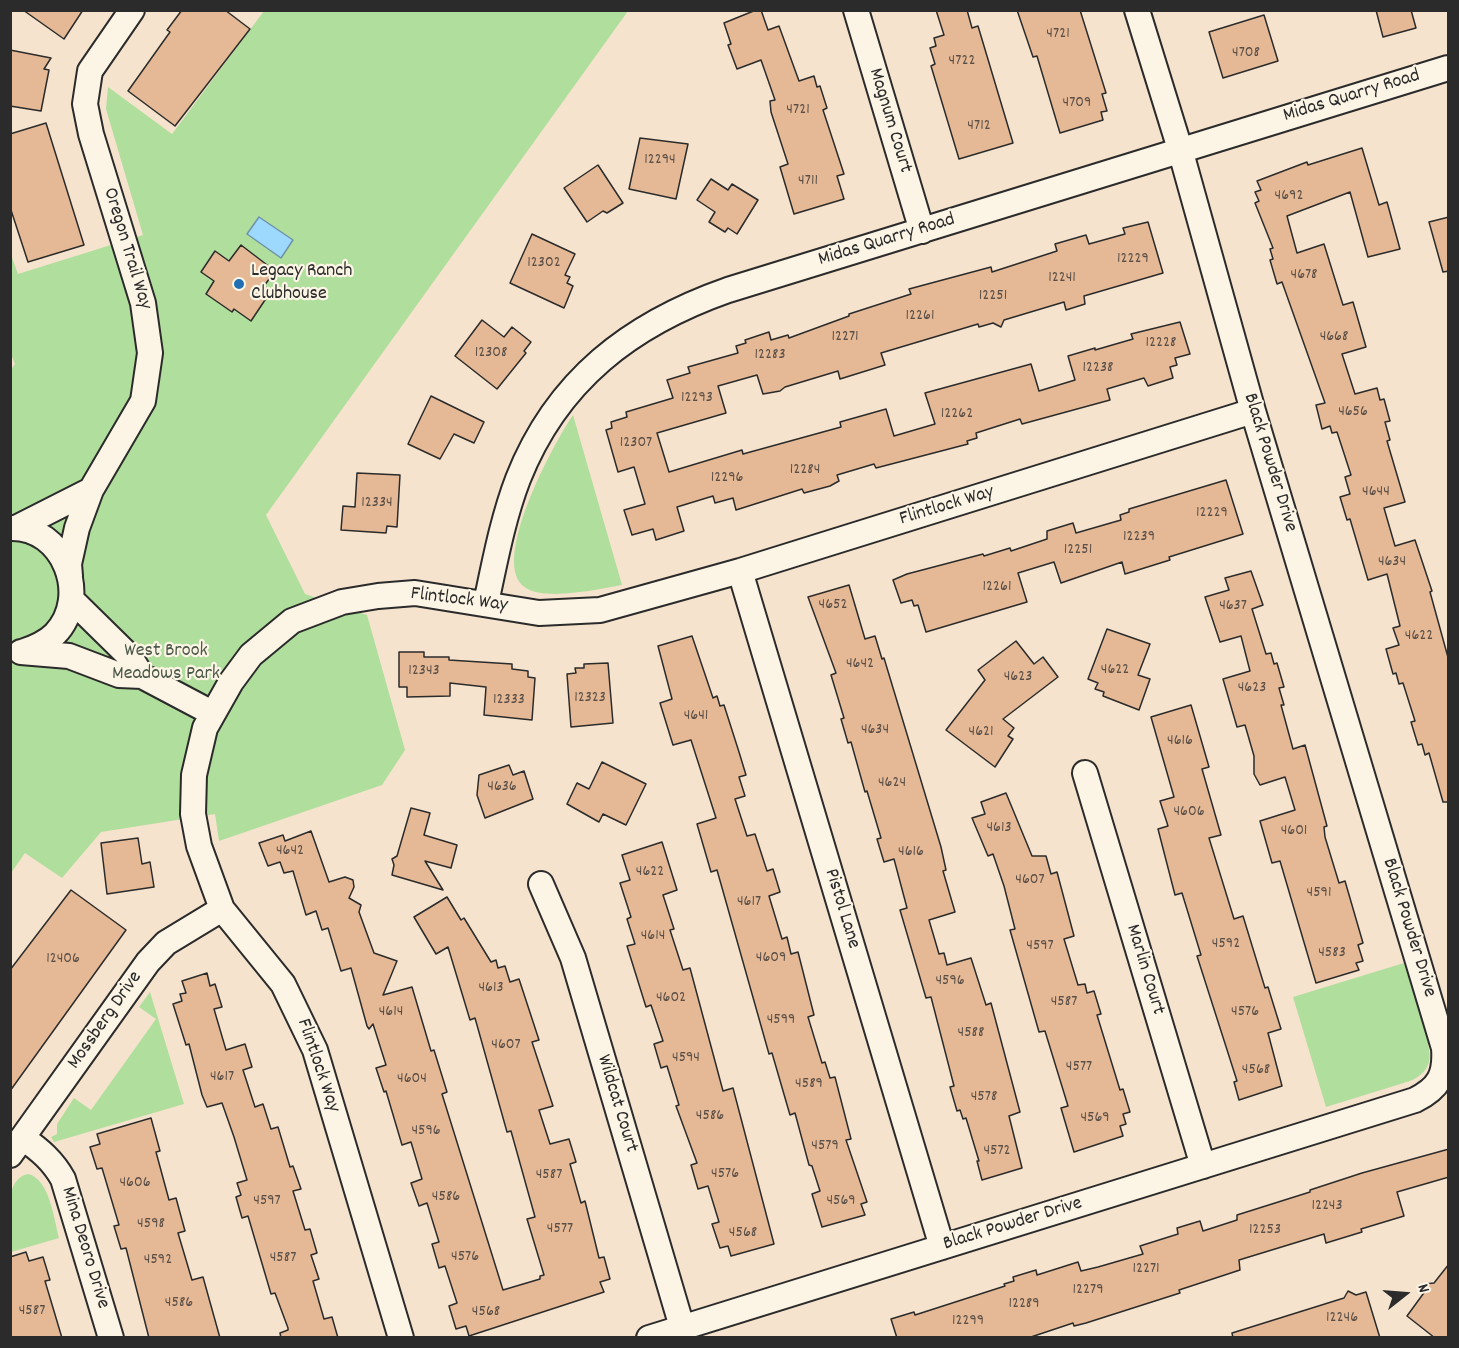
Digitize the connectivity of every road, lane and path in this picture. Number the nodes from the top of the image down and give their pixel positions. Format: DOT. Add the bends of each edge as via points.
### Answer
graph roads {
  1 [pos="132,10"];
  2 [pos="856,10"];
  3 [pos="1137,10"];
  4 [pos="1449,68"];
  5 [pos="1180,149"];
  6 [pos="922,231"];
  7 [pos="1253,411"];
  8 [pos="91,490"];
  9 [pos="13,528"];
  10 [pos="741,571"];
  11 [pos="70,576"];
  12 [pos="72,600"];
  13 [pos="486,603"];
  14 [pos="13,653"];
  15 [pos="142,676"];
  16 [pos="212,713"];
  17 [pos="1085,773"];
  18 [pos="541,884"];
  19 [pos="222,909"];
  20 [pos="17,1147"];
  21 [pos="1203,1166"];
  22 [pos="942,1246"];
  23 [pos="682,1327"];
  24 [pos="111,1338"];
  25 [pos="401,1338"];
  26 [pos="649,1338"];
  1 -- 8 [label="street, Oregon Trail Way" via="90,71 85,104 143,303 149,331 149,361 143,401"];
  2 -- 6 [label="street, Magnum Court"];
  3 -- 5 [label="street, Black Powder Drive"];
  4 -- 5 [label="street, Midas Quarry Road"];
  5 -- 6 [label="street, Midas Quarry Road"];
  5 -- 7 [label="street, Black Powder Drive"];
  6 -- 13 [label="street, Midas Quarry Road" via="698,300 646,326 607,354 557,408 528,456 509,505"];
  7 -- 10 [label="street, Flintlock Way"];
  7 -- 21 [label="street, Black Powder Drive" via="1444,1048 1445,1067 1430,1093 1415,1100"];
  8 -- 9 [label="street"];
  8 -- 11 [label="street, Oregon Trail Way" via="77,528"];
  9 -- 11 [label="street" via="34,533 51,543"];
  10 -- 13 [label="street, Flintlock Way" via="600,610 539,613"];
  10 -- 22 [label="street, Pistol Lane"];
  11 -- 12 [label="street"];
  12 -- 14 [label="street" via="66,618 54,634 39,646"];
  12 -- 15 [label="street" via="130,657"];
  13 -- 16 [label="street, Flintlock Way" via="415,593 378,596 342,602 292,621 251,655"];
  14 -- 15 [label="street" via="69,656 119,675"];
  15 -- 16 [label="street"];
  16 -- 19 [label="street, Flintlock Way" via="194,775 193,814 199,846"];
  17 -- 21 [label="street, Marlin Court"];
  18 -- 23 [label="street, Wildcat Court" via="573,958"];
  19 -- 20 [label="street, Mossberg Drive" via="166,944 148,962"];
  19 -- 25 [label="street, Flintlock Way" via="283,984 315,1050"];
  20 -- 24 [label="street, Mina Deoro Drive" via="41,1151 63,1179"];
  21 -- 22 [label="street, Black Powder Drive"];
  22 -- 23 [label="street, Black Powder Drive"];
  23 -- 26 [label="street, Black Powder Drive"];
}
